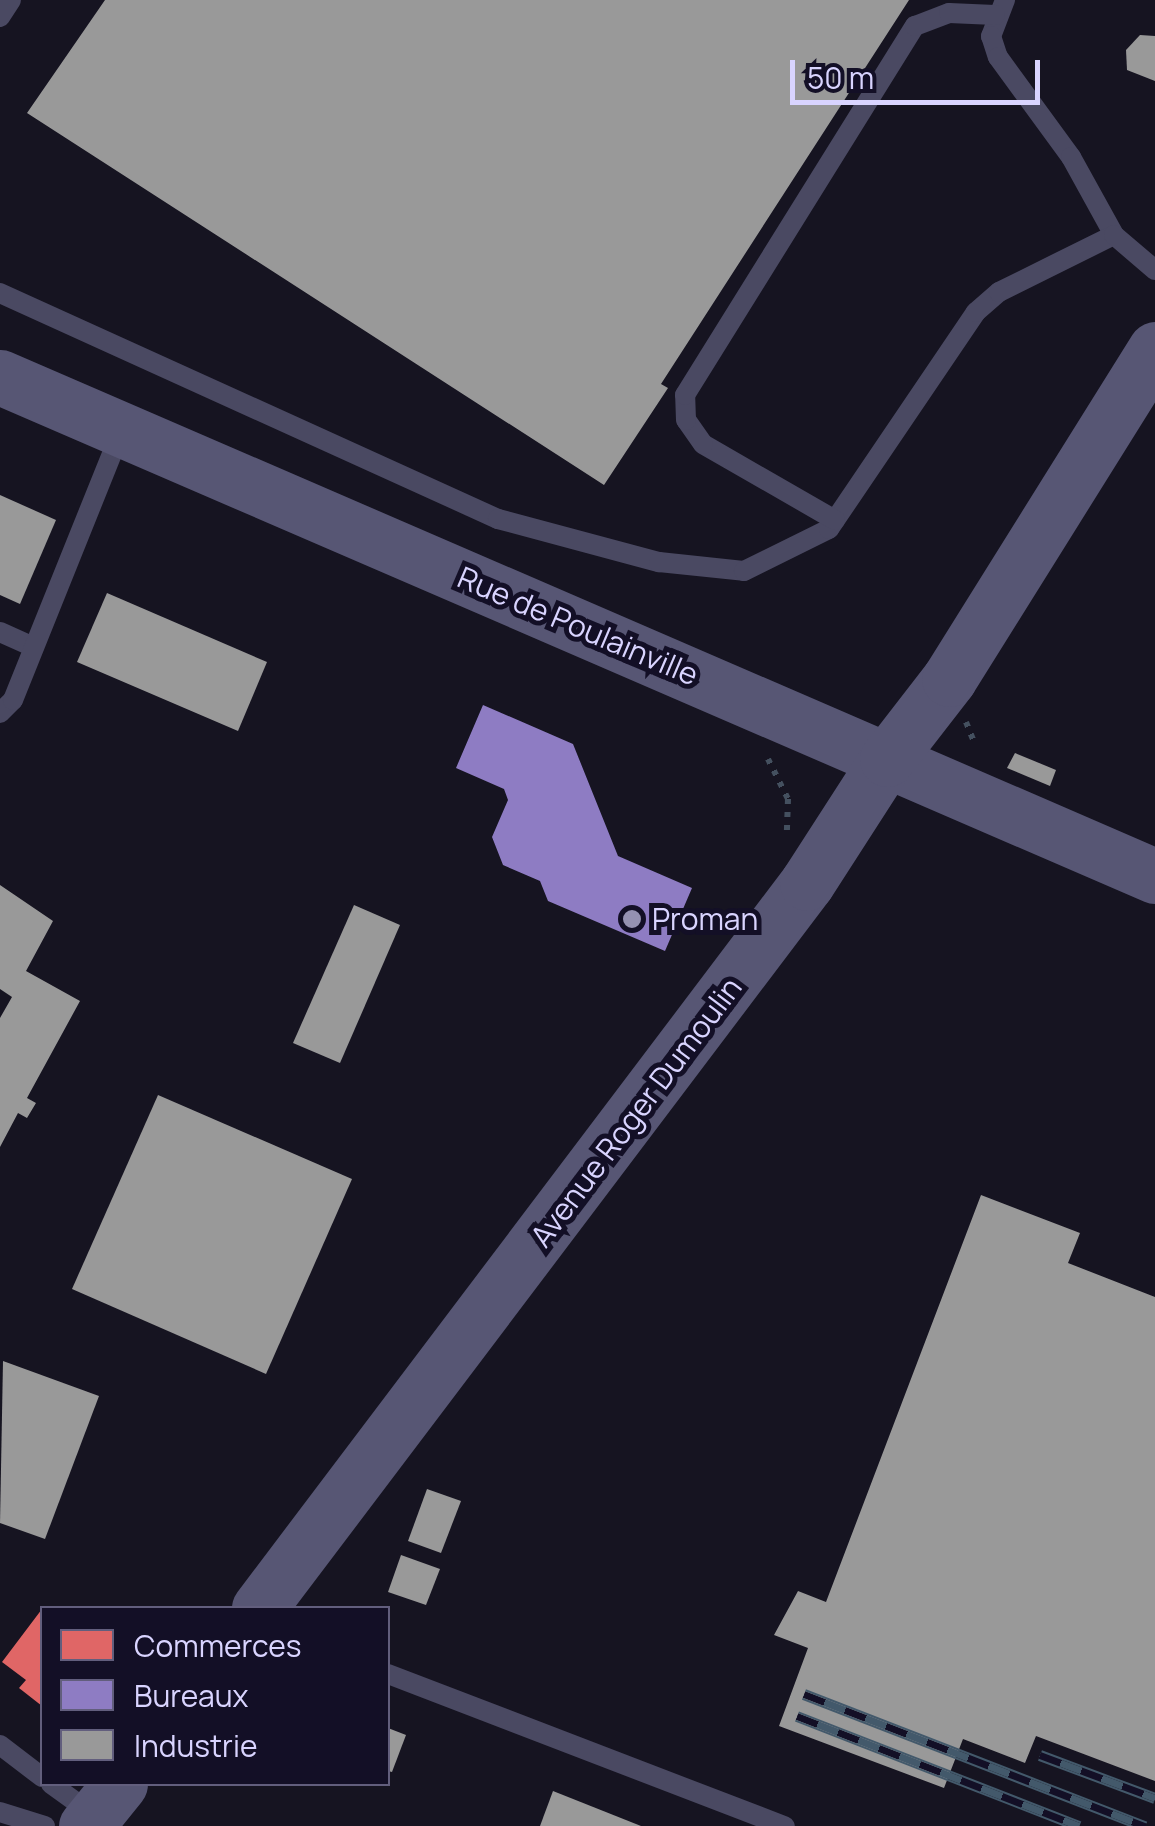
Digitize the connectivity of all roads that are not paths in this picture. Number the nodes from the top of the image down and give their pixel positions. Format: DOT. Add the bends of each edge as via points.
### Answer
graph roads {
  1 [pos="11,0"];
  2 [pos="1000,7"];
  3 [pos="0,17"];
  4 [pos="1114,235"];
  5 [pos="1155,270"];
  6 [pos="0,293"];
  7 [pos="1155,349"];
  8 [pos="0,377"];
  9 [pos="122,430"];
  10 [pos="836,520"];
  11 [pos="0,632"];
  12 [pos="34,647"];
  13 [pos="0,714"];
  14 [pos="887,759"];
  15 [pos="1155,876"];
  16 [pos="261,1606"];
  17 [pos="390,1675"];
  18 [pos="0,1745"];
  19 [pos="40,1775"];
  20 [pos="54,1786"];
  21 [pos="0,1812"];
  22 [pos="86,1813"];
  23 [pos="785,1826"];
  1 -- 3 [label="lane"];
  2 -- 4 [label="lane" via="991,36 998,57 1071,158"];
  2 -- 10 [label="lane" via="949,13 915,26 685,395 686,420 703,444"];
  4 -- 5 [label="lane"];
  4 -- 10 [label="lane" via="998,292 976,312"];
  6 -- 10 [label="lane" via="516,524 659,562 744,571"];
  7 -- 14 [label="main road, Avenue Roger Dumoulin" via="949,679"];
  8 -- 9 [label="main road, Rue de Poulainville"];
  9 -- 12 [label="lane"];
  9 -- 14 [label="main road, Rue de Poulainville"];
  11 -- 12 [label="lane"];
  12 -- 13 [label="lane"];
  14 -- 15 [label="main road, Rue de Poulainville"];
  14 -- 16 [label="main road, Avenue Roger Dumoulin" via="714,1010"];
  17 -- 23 [label="lane"];
  18 -- 19 [label="lane"];
  20 -- 22 [label="lane"];
  21 -- 22 [label="lane"];
}
